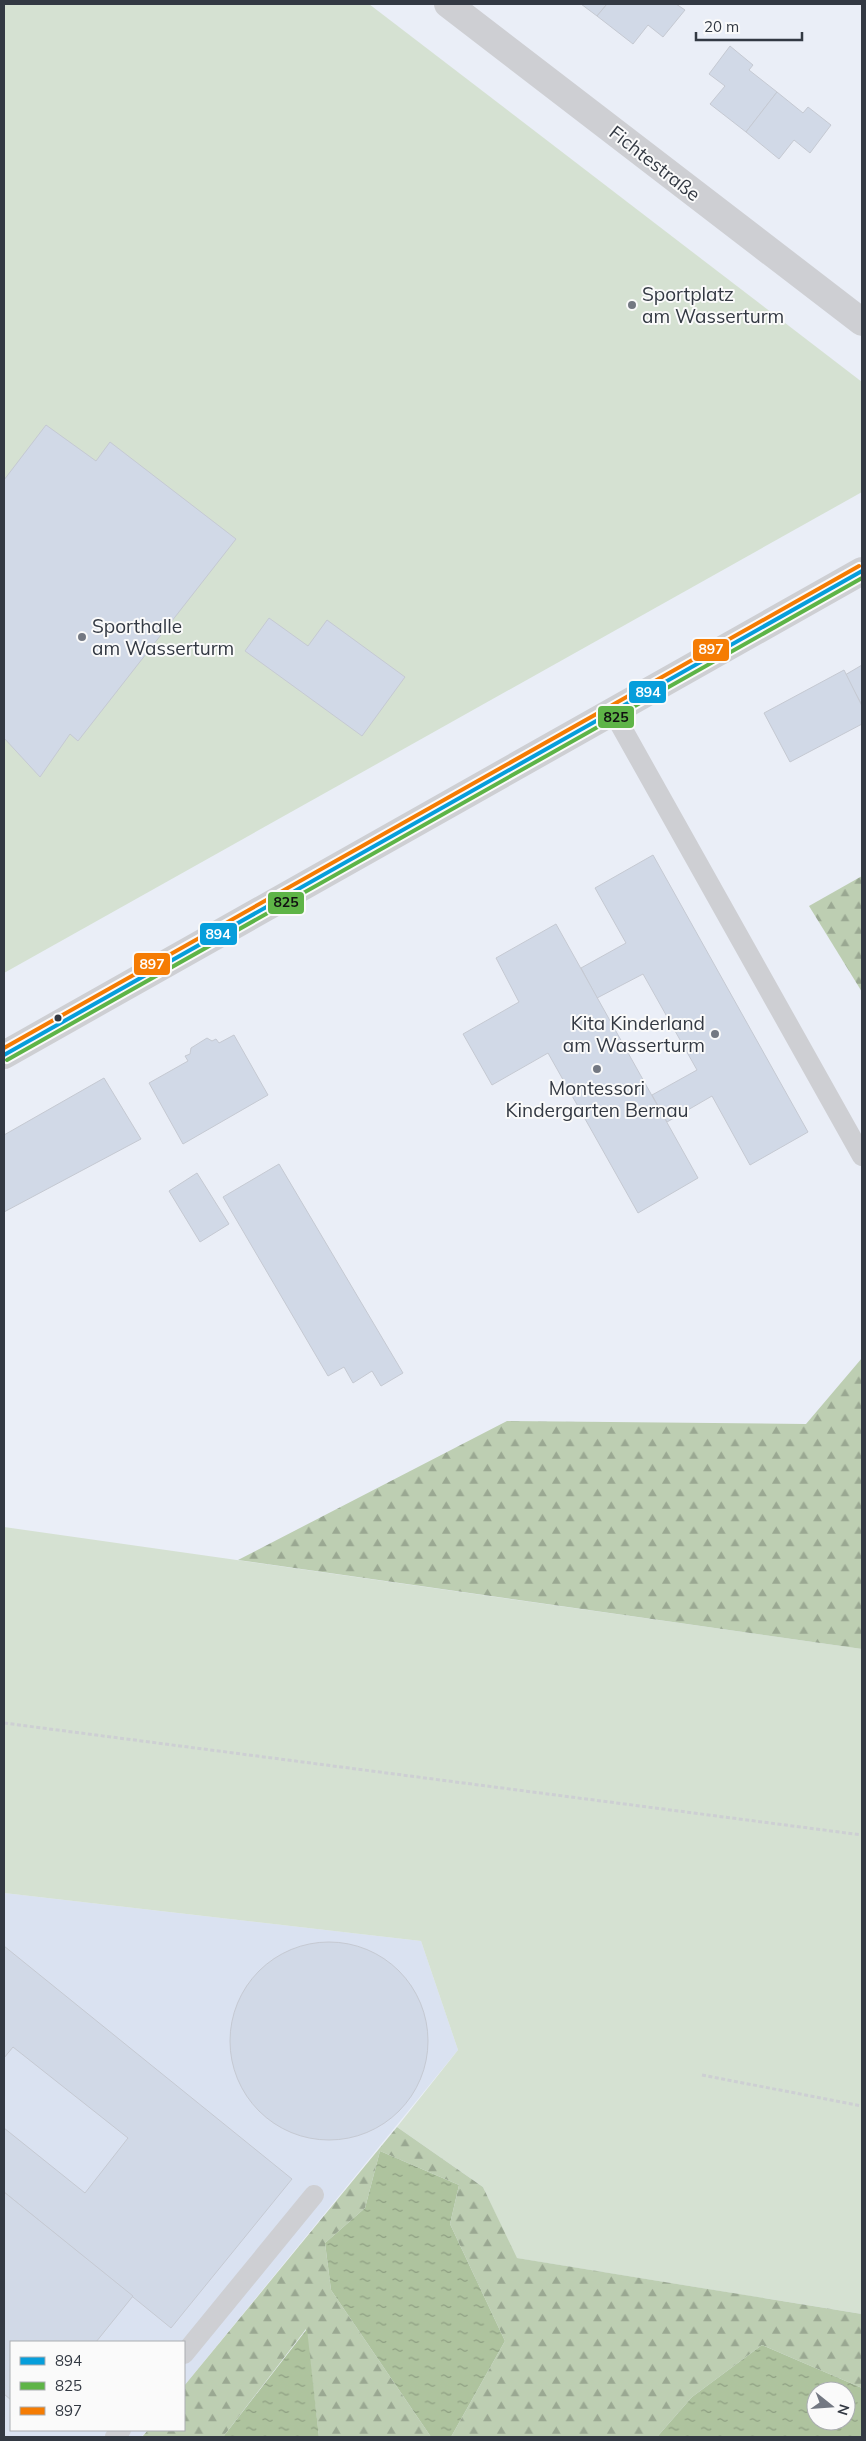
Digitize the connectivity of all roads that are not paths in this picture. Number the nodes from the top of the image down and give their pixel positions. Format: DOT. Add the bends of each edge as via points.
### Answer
graph roads {
  1 [pos="448,4"];
  2 [pos="862,322"];
  3 [pos="862,571"];
  4 [pos="613,712"];
  5 [pos="4,1055"];
  6 [pos="862,1156"];
  7 [pos="314,2195"];
  8 [pos="185,2353"];
  1 -- 2 [label="main road, Fichtestraße"];
  3 -- 4 [label="main road"];
  4 -- 5 [label="main road"];
  4 -- 6 [label="lane"];
  7 -- 8 [label="lane"];
}
